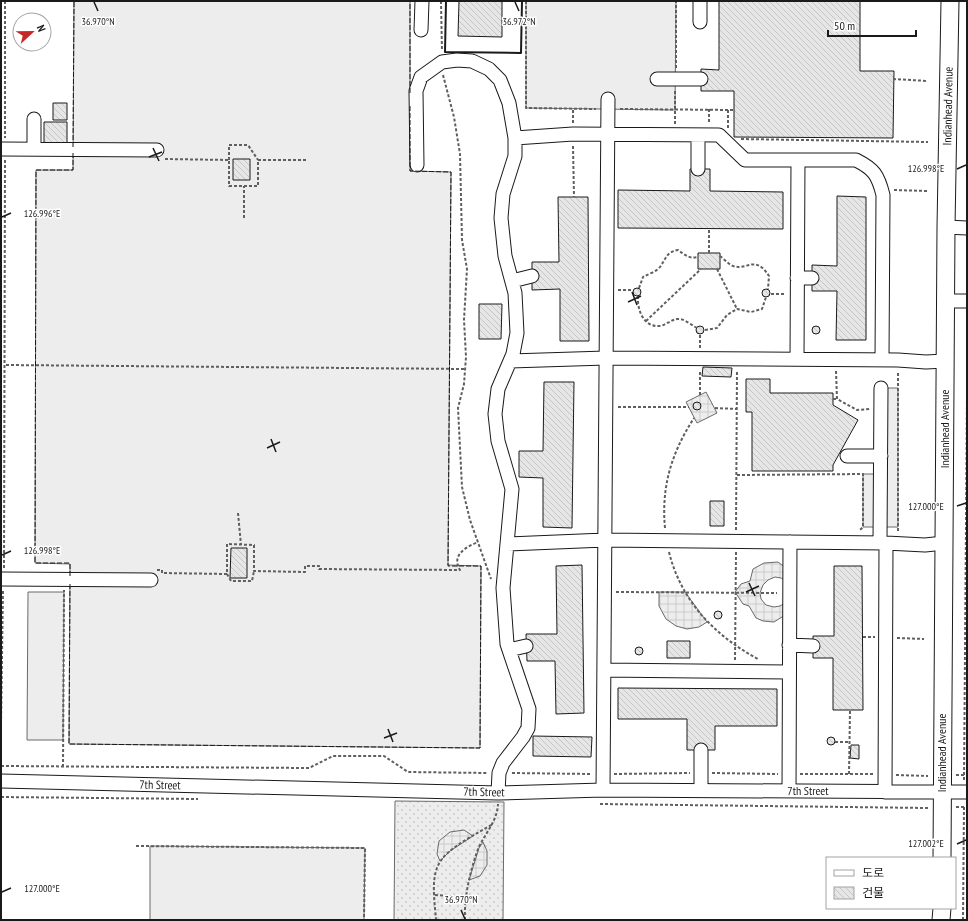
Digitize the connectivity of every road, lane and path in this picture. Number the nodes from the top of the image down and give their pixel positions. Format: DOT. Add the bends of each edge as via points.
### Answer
graph roads {
  1 [pos="5,1"];
  2 [pos="422,1"];
  3 [pos="441,1"];
  4 [pos="526,1"];
  5 [pos="700,1"];
  6 [pos="950,1"];
  7 [pos="700,22"];
  8 [pos="421,30"];
  9 [pos="442,62"];
  10 [pos="657,79"];
  11 [pos="701,79"];
  12 [pos="894,80"];
  13 [pos="928,81"];
  14 [pos="608,104"];
  15 [pos="573,108"];
  16 [pos="728,110"];
  17 [pos="734,110"];
  18 [pos="34,119"];
  19 [pos="728,132"];
  20 [pos="573,134"];
  21 [pos="608,135"];
  22 [pos="698,135"];
  23 [pos="515,138"];
  24 [pos="733,139"];
  25 [pos="928,142"];
  26 [pos="3,149"];
  27 [pos="34,149"];
  28 [pos="158,155"];
  29 [pos="229,160"];
  30 [pos="258,160"];
  31 [pos="307,160"];
  32 [pos="798,160"];
  33 [pos="416,165"];
  34 [pos="698,169"];
  35 [pos="244,186"];
  36 [pos="882,189"];
  37 [pos="927,191"];
  38 [pos="574,196"];
  39 [pos="244,218"];
  40 [pos="946,227"];
  41 [pos="967,228"];
  42 [pos="709,229"];
  43 [pos="709,253"];
  44 [pos="698,256"];
  45 [pos="720,256"];
  46 [pos="701,269"];
  47 [pos="717,269"];
  48 [pos="532,276"];
  49 [pos="797,278"];
  50 [pos="812,278"];
  51 [pos="512,281"];
  52 [pos="639,288"];
  53 [pos="768,289"];
  54 [pos="770,294"];
  55 [pos="797,294"];
  56 [pos="638,296"];
  57 [pos="766,297"];
  58 [pos="946,301"];
  59 [pos="967,301"];
  60 [pos="736,309"];
  61 [pos="646,321"];
  62 [pos="697,328"];
  63 [pos="705,330"];
  64 [pos="606,358"];
  65 [pos="737,359"];
  66 [pos="797,360"];
  67 [pos="836,360"];
  68 [pos="882,360"];
  69 [pos="898,360"];
  70 [pos="510,361"];
  71 [pos="945,361"];
  72 [pos="6,365"];
  73 [pos="465,369"];
  74 [pos="881,388"];
  75 [pos="967,397"];
  76 [pos="833,399"];
  77 [pos="837,399"];
  78 [pos="606,407"];
  79 [pos="689,407"];
  80 [pos="715,408"];
  81 [pos="736,409"];
  82 [pos="881,409"];
  83 [pos="694,418"];
  84 [pos="847,456"];
  85 [pos="881,456"];
  86 [pos="736,475"];
  87 [pos="238,513"];
  88 [pos="605,540"];
  89 [pos="666,541"];
  90 [pos="736,541"];
  91 [pos="478,542"];
  92 [pos="790,542"];
  93 [pos="850,542"];
  94 [pos="888,543"];
  95 [pos="944,543"];
  96 [pos="508,544"];
  97 [pos="241,545"];
  98 [pos="254,571"];
  99 [pos="227,574"];
  100 [pos="153,575"];
  101 [pos="2,579"];
  102 [pos="64,580"];
  103 [pos="494,585"];
  104 [pos="605,592"];
  105 [pos="685,592"];
  106 [pos="735,592"];
  107 [pos="790,593"];
  108 [pos="735,644"];
  109 [pos="789,645"];
  110 [pos="526,646"];
  111 [pos="813,646"];
  112 [pos="509,650"];
  113 [pos="762,660"];
  114 [pos="604,670"];
  115 [pos="735,671"];
  116 [pos="789,672"];
  117 [pos="850,710"];
  118 [pos="1,724"];
  119 [pos="835,742"];
  120 [pos="850,742"];
  121 [pos="701,750"];
  122 [pos="1,766"];
  123 [pos="63,767"];
  124 [pos="499,773"];
  125 [pos="701,773"];
  126 [pos="603,774"];
  127 [pos="789,774"];
  128 [pos="849,774"];
  129 [pos="885,774"];
  130 [pos="942,775"];
  131 [pos="966,775"];
  132 [pos="1,781"];
  133 [pos="603,790"];
  134 [pos="701,790"];
  135 [pos="789,791"];
  136 [pos="885,792"];
  137 [pos="942,792"];
  138 [pos="966,792"];
  139 [pos="498,793"];
  140 [pos="493,824"];
  141 [pos="136,846"];
  142 [pos="965,848"];
  143 [pos="942,857"];
  144 [pos="435,895"];
  145 [pos="465,897"];
  146 [pos="942,909"];
  147 [pos="364,920"];
  148 [pos="436,920"];
  149 [pos="465,920"];
  150 [pos="942,920"];
  151 [pos="963,920"];
  1 -- 26 [label="path"];
  2 -- 8 [label="street"];
  3 -- 9 [label="path"];
  4 -- 15 [label="path" via="526,108"];
  5 -- 7 [label="street"];
  6 -- 40 [label="main road, Indianhead Avenue"];
  9 -- 23 [label="street" via="472,61 489,69 500,80 509,103"];
  9 -- 33 [label="street" via="421,76 416,91"];
  9 -- 73 [label="path" via="460,154 462,240 467,269"];
  10 -- 11 [label="street"];
  12 -- 13 [label="path"];
  14 -- 15 [label="path"];
  14 -- 16 [label="path"];
  14 -- 21 [label="street"];
  15 -- 20 [label="path"];
  16 -- 17 [label="path"];
  16 -- 19 [label="path"];
  18 -- 27 [label="street"];
  20 -- 21 [label="street"];
  20 -- 23 [label="street"];
  20 -- 38 [label="path"];
  21 -- 22 [label="street"];
  21 -- 64 [label="street"];
  22 -- 32 [label="street" via="719,136 745,160"];
  22 -- 34 [label="street"];
  23 -- 51 [label="street" via="515,156 503,194 501,218 501,232"];
  24 -- 25 [label="path"];
  26 -- 27 [label="street"];
  26 -- 72 [label="path"];
  27 -- 28 [label="street"];
  28 -- 29 [label="path"];
  29 -- 30 [label="path" via="229,145 248,145"];
  29 -- 35 [label="path" via="229,186"];
  30 -- 31 [label="path"];
  30 -- 35 [label="path" via="258,186"];
  32 -- 36 [label="street" via="856,160 869,167 879,178"];
  32 -- 49 [label="street"];
  35 -- 39 [label="path"];
  36 -- 37 [label="path"];
  36 -- 68 [label="street"];
  40 -- 41 [label="street"];
  40 -- 58 [label="main road, Indianhead Avenue"];
  42 -- 43 [label="path"];
  44 -- 52 [label="path" via="691,258 678,250 672,251 660,267 642,277"];
  45 -- 53 [label="path" via="732,266 754,264 760,267 768,276"];
  46 -- 61 [label="path"];
  47 -- 60 [label="path"];
  48 -- 51 [label="street"];
  49 -- 50 [label="street"];
  49 -- 55 [label="street"];
  51 -- 70 [label="street" via="517,333"];
  54 -- 55 [label="path"];
  55 -- 66 [label="street"];
  56 -- 61 [label="path" via="638,311"];
  57 -- 60 [label="path" via="762,309 751,312"];
  58 -- 59 [label="street"];
  58 -- 71 [label="main road, Indianhead Avenue"];
  60 -- 63 [label="path" via="727,314 717,328"];
  61 -- 62 [label="path" via="658,326 681,319"];
  64 -- 65 [label="street"];
  64 -- 70 [label="street"];
  64 -- 78 [label="street"];
  65 -- 66 [label="street"];
  65 -- 81 [label="path"];
  66 -- 67 [label="street"];
  67 -- 68 [label="street"];
  67 -- 77 [label="path"];
  68 -- 69 [label="street"];
  69 -- 71 [label="street"];
  69 -- 94 [label="path"];
  70 -- 96 [label="street" via="498,389 495,414 498,441 513,465"];
  71 -- 95 [label="main road, Indianhead Avenue"];
  72 -- 73 [label="path"];
  72 -- 101 [label="path"];
  73 -- 91 [label="path" via="458,408 462,487"];
  74 -- 82 [label="street"];
  75 -- 131 [label="path"];
  76 -- 77 [label="path"];
  77 -- 82 [label="path" via="857,410"];
  78 -- 79 [label="path"];
  78 -- 88 [label="street"];
  80 -- 81 [label="path"];
  81 -- 86 [label="path"];
  82 -- 85 [label="street"];
  83 -- 89 [label="path" via="680,440 670,464 665,496"];
  84 -- 85 [label="street"];
  85 -- 94 [label="street"];
  86 -- 90 [label="path"];
  86 -- 93 [label="path" via="863,474 862,527"];
  87 -- 97 [label="path"];
  88 -- 89 [label="street"];
  88 -- 96 [label="street"];
  88 -- 104 [label="street"];
  89 -- 90 [label="street"];
  89 -- 105 [label="path" via="672,563"];
  90 -- 92 [label="street"];
  90 -- 106 [label="path"];
  91 -- 98 [label="path" via="460,552 460,570 319,569 319,566 305,566 305,572"];
  91 -- 103 [label="path"];
  92 -- 93 [label="street"];
  92 -- 107 [label="street"];
  93 -- 94 [label="street"];
  94 -- 95 [label="street"];
  94 -- 129 [label="street"];
  95 -- 130 [label="main road, Indianhead Avenue"];
  96 -- 112 [label="street" via="503,588"];
  97 -- 98 [label="path" via="254,545"];
  97 -- 99 [label="path" via="227,544"];
  98 -- 99 [label="path" via="252,581 231,581"];
  99 -- 100 [label="path" via="162,573 162,570"];
  100 -- 102 [label="street"];
  101 -- 102 [label="street"];
  101 -- 118 [label="path"];
  102 -- 123 [label="path"];
  104 -- 105 [label="path"];
  104 -- 114 [label="street"];
  105 -- 106 [label="path"];
  105 -- 108 [label="path" via="713,629"];
  106 -- 107 [label="path"];
  106 -- 108 [label="path"];
  107 -- 109 [label="street"];
  108 -- 113 [label="path"];
  108 -- 115 [label="path"];
  109 -- 111 [label="street"];
  109 -- 116 [label="street"];
  110 -- 112 [label="street"];
  112 -- 124 [label="street" via="527,701 529,718 528,728"];
  114 -- 115 [label="street"];
  114 -- 126 [label="street"];
  115 -- 116 [label="street"];
  116 -- 127 [label="street"];
  117 -- 120 [label="path"];
  119 -- 120 [label="path"];
  120 -- 128 [label="path"];
  121 -- 125 [label="street"];
  122 -- 123 [label="path"];
  123 -- 124 [label="path" via="309,768 333,756 384,756 408,772"];
  124 -- 126 [label="path"];
  124 -- 139 [label="street"];
  125 -- 126 [label="path"];
  125 -- 127 [label="path"];
  125 -- 134 [label="street"];
  126 -- 133 [label="street"];
  127 -- 128 [label="path"];
  127 -- 135 [label="street"];
  128 -- 129 [label="path"];
  129 -- 130 [label="path" via="923,777"];
  129 -- 136 [label="street"];
  130 -- 131 [label="path"];
  130 -- 137 [label="main road, Indianhead Avenue"];
  131 -- 138 [label="path"];
  132 -- 139 [label="street, 7th Street"];
  133 -- 134 [label="street, 7th Street"];
  133 -- 139 [label="street, 7th Street"];
  134 -- 135 [label="street, 7th Street"];
  135 -- 136 [label="street, 7th Street"];
  136 -- 137 [label="street, 7th Street"];
  137 -- 138 [label="street, 7th Street"];
  137 -- 143 [label="main road, Indianhead Avenue"];
  138 -- 142 [label="path"];
  139 -- 140 [label="path" via="497,814"];
  140 -- 144 [label="path" via="450,851 440,862 435,876"];
  140 -- 145 [label="path" via="479,848"];
  141 -- 147 [label="path" via="365,848"];
  142 -- 151 [label="path"];
  144 -- 145 [label="path"];
  144 -- 148 [label="path"];
  145 -- 149 [label="path"];
  146 -- 150 [label="main road"];
}
